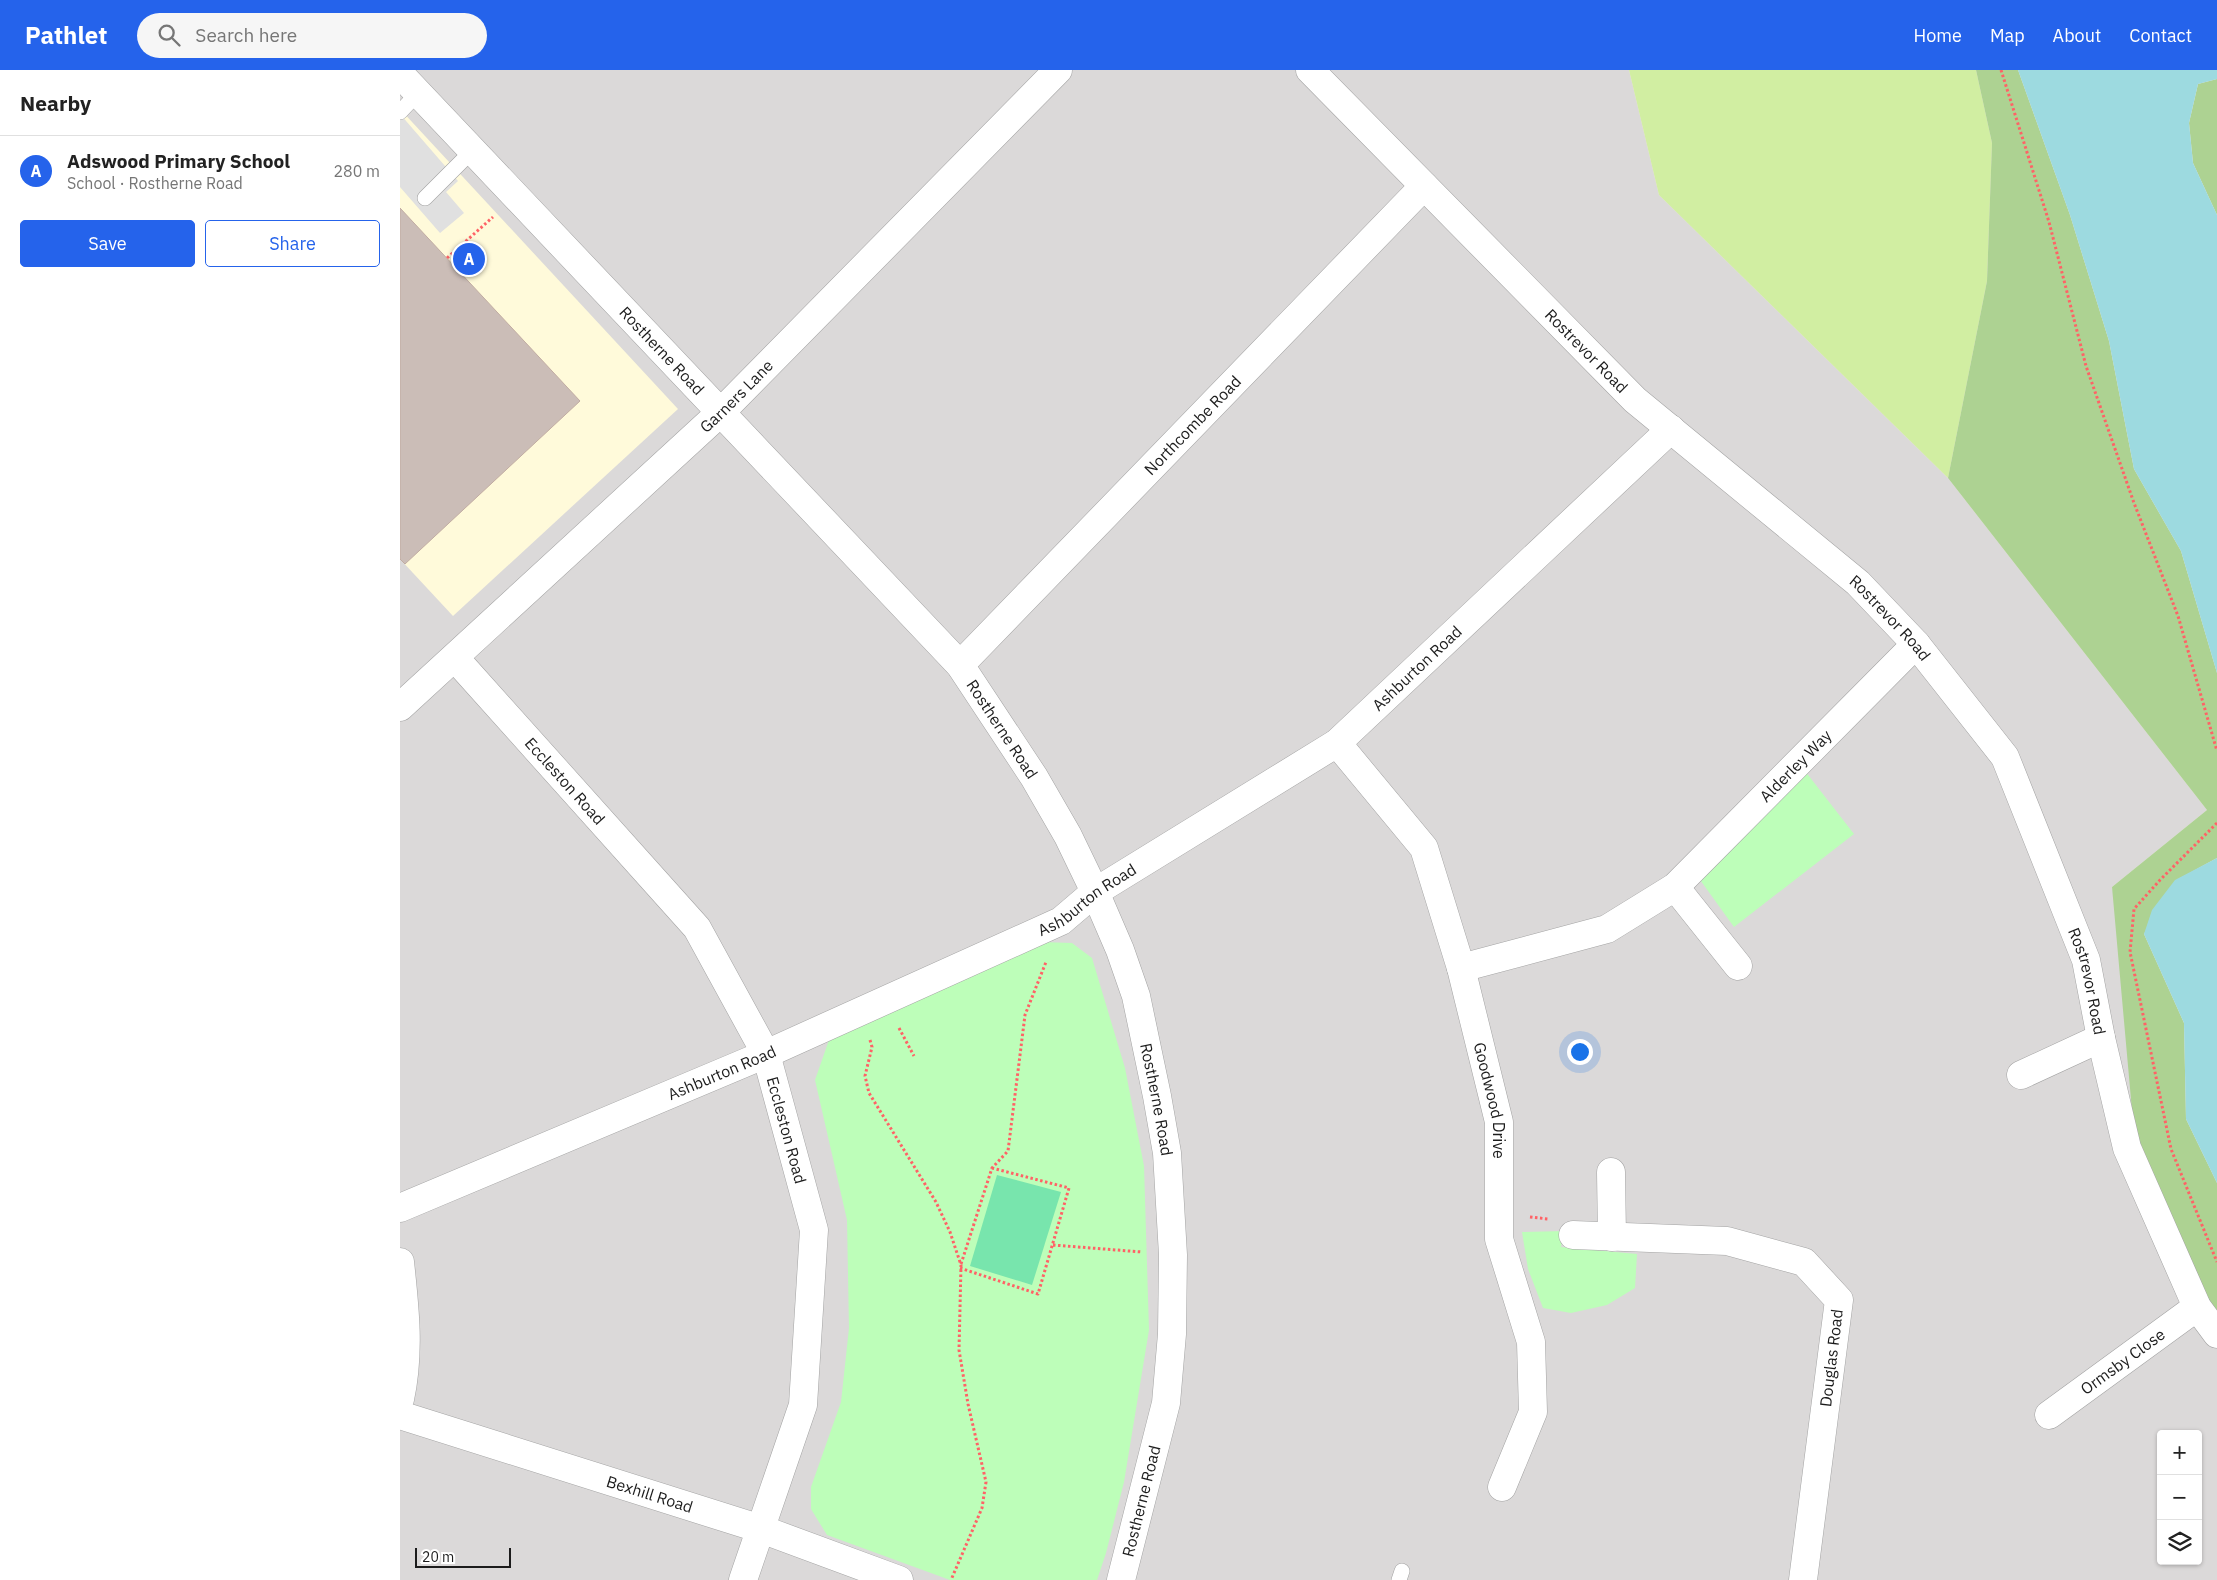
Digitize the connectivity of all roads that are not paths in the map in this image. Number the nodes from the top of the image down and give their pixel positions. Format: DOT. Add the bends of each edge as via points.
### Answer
graph roads {
  1 [pos="1058,70"];
  2 [pos="1310,70"];
  3 [pos="406,93"];
  4 [pos="472,151"];
  5 [pos="1424,186"];
  6 [pos="425,198"];
  7 [pos="721,412"];
  8 [pos="1671,429"];
  9 [pos="1916,644"];
  10 [pos="455,658"];
  11 [pos="960,665"];
  12 [pos="400,707"];
  13 [pos="1337,743"];
  14 [pos="1675,887"];
  15 [pos="1095,892"];
  16 [pos="1738,966"];
  17 [pos="1461,968"];
  18 [pos="2101,1038"];
  19 [pos="766,1054"];
  20 [pos="2021,1075"];
  21 [pos="1611,1172"];
  22 [pos="400,1208"];
  23 [pos="1573,1235"];
  24 [pos="1612,1237"];
  25 [pos="400,1262"];
  26 [pos="2197,1306"];
  27 [pos="2217,1334"];
  28 [pos="400,1399"];
  29 [pos="400,1415"];
  30 [pos="2049,1415"];
  31 [pos="1502,1487"];
  32 [pos="762,1529"];
  33 [pos="743,1580"];
  34 [pos="899,1580"];
  35 [pos="1120,1580"];
  36 [pos="1803,1580"];
  1 -- 7 [label="street, Garners Lane"];
  2 -- 5 [label="street, Rostrevor Road"];
  3 -- 4 [label="street, Rostherne Road"];
  4 -- 6 [label="lane"];
  4 -- 7 [label="street, Rostherne Road"];
  5 -- 8 [label="street, Rostrevor Road" via="1635,400"];
  5 -- 11 [label="street, Northcombe Road"];
  7 -- 10 [label="street, Garners Lane"];
  7 -- 11 [label="street, Rostherne Road"];
  8 -- 9 [label="street, Rostrevor Road" via="1858,583"];
  8 -- 13 [label="street, Ashburton Road"];
  9 -- 14 [label="street, Alderley Way"];
  9 -- 18 [label="street, Rostrevor Road" via="2006,757 2086,960"];
  10 -- 12 [label="street, Garners Lane"];
  10 -- 19 [label="street, Eccleston Road" via="697,928"];
  11 -- 15 [label="street, Rostherne Road" via="1034,777"];
  13 -- 15 [label="street, Ashburton Road"];
  13 -- 17 [label="street, Goodwood Drive" via="1424,848"];
  14 -- 16 [label="street"];
  14 -- 17 [label="street, Alderley Way" via="1607,929"];
  15 -- 19 [label="street, Ashburton Road" via="1061,921"];
  15 -- 35 [label="street, Rostherne Road" via="1120,950 1145,1035 1167,1153 1173,1255 1172,1334 1166,1403"];
  17 -- 31 [label="street, Goodwood Drive" via="1499,1122 1499,1239 1531,1342 1533,1412"];
  18 -- 20 [label="street"];
  18 -- 26 [label="street, Rostrevor Road" via="2127,1148"];
  19 -- 22 [label="street, Ashburton Road"];
  19 -- 32 [label="street, Eccleston Road" via="814,1230 802,1405"];
  21 -- 24 [label="street"];
  23 -- 24 [label="street, Douglas Road"];
  24 -- 36 [label="street, Douglas Road" via="1727,1241 1804,1262 1839,1300"];
  25 -- 28 [label="street" via="406,1315 405,1376"];
  26 -- 27 [label="street, Rostrevor Road"];
  26 -- 30 [label="street, Ormsby Close"];
  29 -- 32 [label="street, Bexhill Road"];
  32 -- 33 [label="street, Eccleston Road"];
  32 -- 34 [label="street, Bexhill Road"];
}
